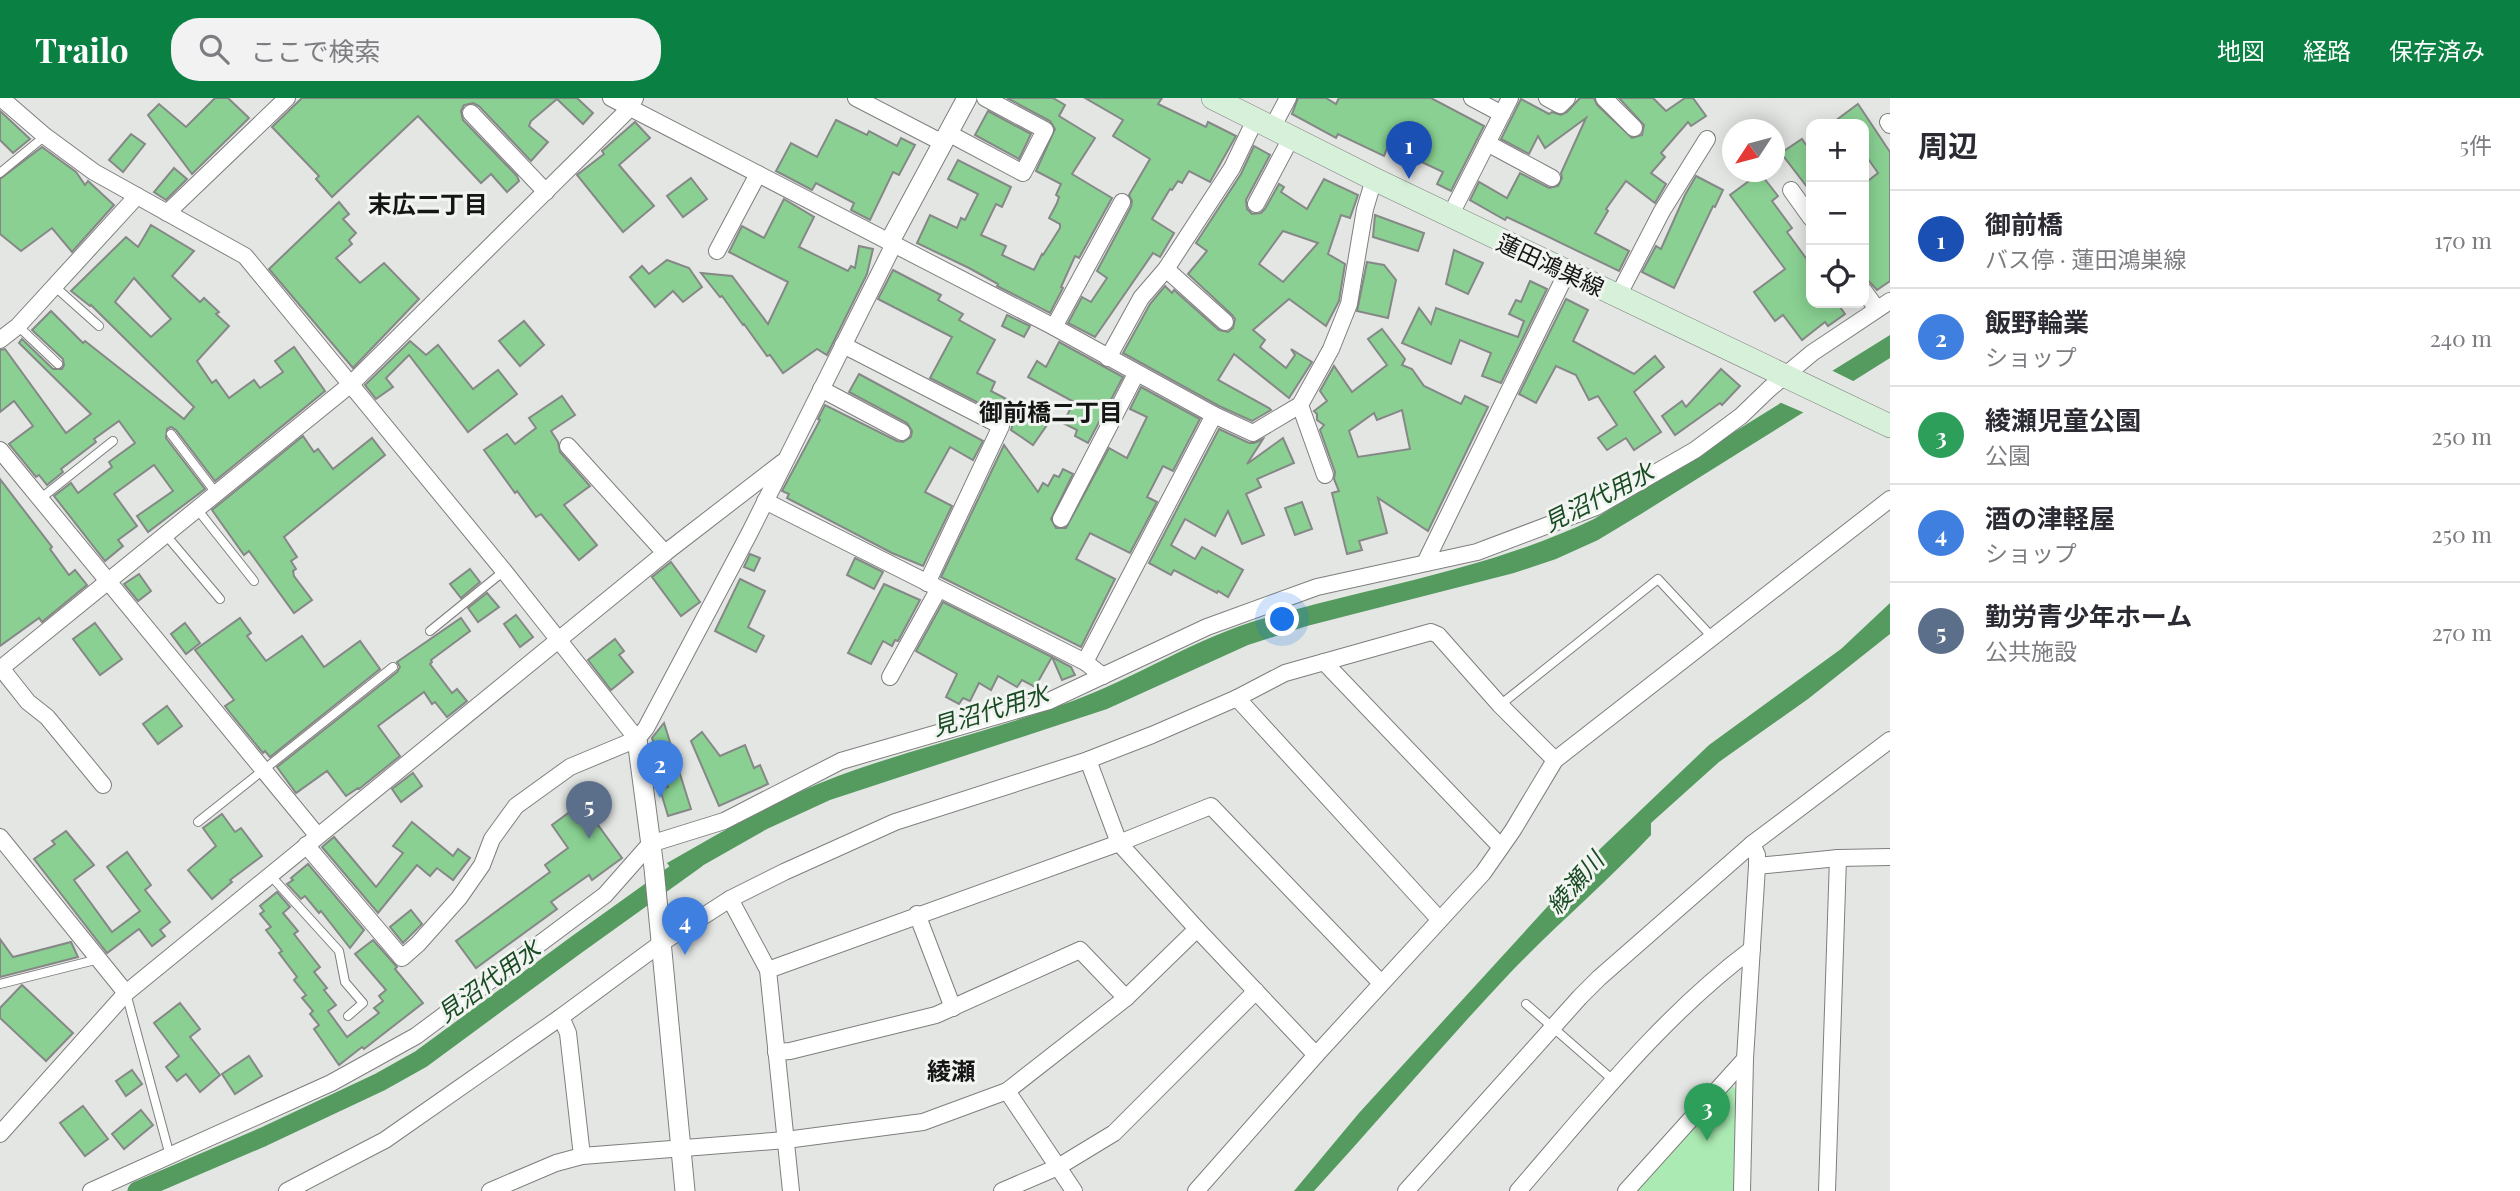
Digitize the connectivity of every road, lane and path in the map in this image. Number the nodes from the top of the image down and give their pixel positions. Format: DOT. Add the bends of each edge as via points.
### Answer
graph roads {
  1 [pos="1,98"];
  2 [pos="287,98"];
  3 [pos="611,98"];
  4 [pos="856,98"];
  5 [pos="967,98"];
  6 [pos="985,98"];
  7 [pos="1213,98"];
  8 [pos="1288,98"];
  9 [pos="1472,98"];
  10 [pos="1510,98"];
  11 [pos="1547,98"];
  12 [pos="1567,98"];
  13 [pos="1605,98"];
  14 [pos="632,103"];
  15 [pos="471,113"];
  16 [pos="1502,114"];
  17 [pos="1634,128"];
  18 [pos="1273,129"];
  19 [pos="45,136"];
  20 [pos="946,138"];
  21 [pos="1707,139"];
  22 [pos="1486,144"];
  23 [pos="0,173"];
  24 [pos="758,174"];
  25 [pos="1552,178"];
  26 [pos="1374,179"];
  27 [pos="1791,190"];
  28 [pos="546,192"];
  29 [pos="137,196"];
  30 [pos="1122,202"];
  31 [pos="1256,204"];
  32 [pos="1806,211"];
  33 [pos="167,213"];
  34 [pos="1450,216"];
  35 [pos="890,241"];
  36 [pos="717,251"];
  37 [pos="1166,269"];
  38 [pos="1567,272"];
  39 [pos="53,285"];
  40 [pos="1869,294"];
  41 [pos="1618,296"];
  42 [pos="1884,305"];
  43 [pos="1225,322"];
  44 [pos="18,326"];
  45 [pos="99,326"];
  46 [pos="1054,327"];
  47 [pos="0,340"];
  48 [pos="843,345"];
  49 [pos="1108,358"];
  50 [pos="58,364"];
  51 [pos="1136,374"];
  52 [pos="1786,375"];
  53 [pos="351,384"];
  54 [pos="821,389"];
  55 [pos="1300,405"];
  56 [pos="1214,415"];
  57 [pos="1890,426"];
  58 [pos="902,432"];
  59 [pos="171,434"];
  60 [pos="113,441"];
  61 [pos="568,446"];
  62 [pos="0,450"];
  63 [pos="787,459"];
  64 [pos="1325,475"];
  65 [pos="216,493"];
  66 [pos="40,499"];
  67 [pos="1890,499"];
  68 [pos="765,501"];
  69 [pos="197,509"];
  70 [pos="1060,519"];
  71 [pos="165,534"];
  72 [pos="665,553"];
  73 [pos="1425,563"];
  74 [pos="504,571"];
  75 [pos="254,581"];
  76 [pos="108,582"];
  77 [pos="932,586"];
  78 [pos="220,599"];
  79 [pos="430,631"];
  80 [pos="1713,638"];
  81 [pos="559,639"];
  82 [pos="1084,662"];
  83 [pos="1324,662"];
  84 [pos="393,667"];
  85 [pos="1,669"];
  86 [pos="1103,676"];
  87 [pos="890,677"];
  88 [pos="1237,698"];
  89 [pos="1500,705"];
  90 [pos="638,739"];
  91 [pos="1890,740"];
  92 [pos="1088,760"];
  93 [pos="1555,760"];
  94 [pos="263,770"];
  95 [pos="103,785"];
  96 [pos="198,822"];
  97 [pos="0,837"];
  98 [pos="311,840"];
  99 [pos="1119,843"];
  100 [pos="650,844"];
  101 [pos="1752,844"];
  102 [pos="1501,847"];
  103 [pos="1890,857"];
  104 [pos="1838,859"];
  105 [pos="1757,866"];
  106 [pos="270,874"];
  107 [pos="730,899"];
  108 [pos="917,914"];
  109 [pos="1439,919"];
  110 [pos="1197,929"];
  111 [pos="660,944"];
  112 [pos="1752,948"];
  113 [pos="99,959"];
  114 [pos="768,970"];
  115 [pos="1381,983"];
  116 [pos="0,984"];
  117 [pos="1256,991"];
  118 [pos="126,993"];
  119 [pos="1126,998"];
  120 [pos="1526,1004"];
  121 [pos="953,1008"];
  122 [pos="348,1016"];
  123 [pos="561,1017"];
  124 [pos="1553,1027"];
  125 [pos="776,1052"];
  126 [pos="1316,1055"];
  127 [pos="1745,1059"];
  128 [pos="1613,1080"];
  129 [pos="1007,1091"];
  130 [pos="0,1134"];
  131 [pos="786,1139"];
  132 [pos="681,1147"];
  133 [pos="170,1156"];
  134 [pos="582,1156"];
  135 [pos="1058,1167"];
  136 [pos="91,1191"];
  137 [pos="287,1191"];
  138 [pos="490,1191"];
  139 [pos="685,1191"];
  140 [pos="791,1191"];
  141 [pos="1002,1191"];
  142 [pos="1074,1191"];
  143 [pos="1196,1191"];
  144 [pos="1406,1191"];
  145 [pos="1518,1191"];
  146 [pos="1626,1191"];
  147 [pos="1742,1191"];
  148 [pos="1827,1191"];
  1 -- 19 [label="street"];
  2 -- 33 [label="street"];
  3 -- 14 [label="street"];
  4 -- 20 [label="street"];
  5 -- 20 [label="street"];
  6 -- 20 [label="street" via="1045,130 1023,173"];
  7 -- 18 [label="main road, 蓮田鴻巣線"];
  8 -- 18 [label="street"];
  9 -- 16 [label="street"];
  10 -- 16 [label="street"];
  11 -- 12 [label="street" via="1560,106"];
  13 -- 17 [label="street"];
  14 -- 24 [label="street"];
  14 -- 28 [label="street"];
  15 -- 28 [label="street"];
  16 -- 22 [label="street"];
  18 -- 26 [label="main road, 蓮田鴻巣線"];
  18 -- 31 [label="street"];
  18 -- 37 [label="street" via="1232,168"];
  19 -- 23 [label="lane"];
  19 -- 29 [label="street"];
  20 -- 35 [label="street"];
  21 -- 41 [label="street" via="1662,211"];
  22 -- 25 [label="street"];
  22 -- 34 [label="street"];
  24 -- 35 [label="street"];
  24 -- 36 [label="street"];
  26 -- 34 [label="main road, 蓮田鴻巣線"];
  26 -- 55 [label="street" via="1349,304"];
  27 -- 32 [label="street"];
  28 -- 53 [label="street"];
  29 -- 33 [label="street"];
  29 -- 39 [label="street"];
  30 -- 46 [label="street"];
  33 -- 53 [label="street" via="245,256"];
  34 -- 38 [label="main road, 蓮田鴻巣線"];
  35 -- 46 [label="street"];
  35 -- 48 [label="street" via="891,250"];
  37 -- 43 [label="street"];
  37 -- 49 [label="street" via="1141,298"];
  38 -- 41 [label="main road, 蓮田鴻巣線"];
  38 -- 73 [label="street"];
  39 -- 44 [label="street"];
  39 -- 45 [label="lane"];
  40 -- 42 [label="street"];
  41 -- 52 [label="main road, 蓮田鴻巣線"];
  42 -- 52 [label="street"];
  44 -- 47 [label="street"];
  44 -- 50 [label="lane"];
  46 -- 49 [label="street"];
  48 -- 54 [label="street"];
  48 -- 77 [label="street" via="1001,426"];
  49 -- 51 [label="street"];
  51 -- 56 [label="street"];
  51 -- 70 [label="street"];
  52 -- 57 [label="main road, 蓮田鴻巣線"];
  52 -- 73 [label="street" via="1695,450 1596,507 1477,552"];
  53 -- 65 [label="street"];
  53 -- 74 [label="street"];
  54 -- 58 [label="street"];
  54 -- 63 [label="street"];
  55 -- 56 [label="street" via="1254,433"];
  55 -- 64 [label="street"];
  56 -- 82 [label="street"];
  59 -- 65 [label="lane"];
  60 -- 66 [label="lane"];
  61 -- 72 [label="street"];
  62 -- 66 [label="street"];
  63 -- 68 [label="street"];
  63 -- 72 [label="street"];
  65 -- 69 [label="street"];
  66 -- 76 [label="street"];
  67 -- 80 [label="street"];
  68 -- 77 [label="street"];
  68 -- 90 [label="street"];
  69 -- 71 [label="street"];
  69 -- 75 [label="lane"];
  71 -- 76 [label="street"];
  71 -- 78 [label="lane"];
  72 -- 81 [label="street"];
  73 -- 86 [label="street" via="1317,587 1207,627"];
  74 -- 79 [label="lane"];
  74 -- 81 [label="street"];
  76 -- 85 [label="street"];
  76 -- 94 [label="street"];
  77 -- 82 [label="street"];
  77 -- 87 [label="street"];
  80 -- 89 [label="lane" via="1658,579"];
  80 -- 93 [label="street"];
  81 -- 90 [label="street"];
  81 -- 98 [label="street"];
  82 -- 86 [label="street"];
  83 -- 88 [label="street" via="1285,673"];
  83 -- 89 [label="street" via="1431,632"];
  83 -- 102 [label="street"];
  84 -- 94 [label="lane"];
  85 -- 95 [label="street"];
  86 -- 100 [label="street" via="1049,701 841,761 724,821"];
  88 -- 92 [label="street"];
  88 -- 109 [label="street"];
  89 -- 93 [label="street"];
  90 -- 98 [label="street" via="570,767 516,806 459,898 402,958"];
  90 -- 100 [label="street"];
  91 -- 101 [label="street"];
  92 -- 99 [label="street"];
  92 -- 107 [label="street" via="895,822"];
  93 -- 102 [label="street"];
  94 -- 96 [label="lane"];
  94 -- 98 [label="street"];
  97 -- 113 [label="street"];
  98 -- 106 [label="street"];
  99 -- 108 [label="street"];
  99 -- 110 [label="street"];
  99 -- 115 [label="street" via="1211,806"];
  100 -- 111 [label="street"];
  100 -- 133 [label="street" via="605,895 416,1036 331,1083"];
  101 -- 105 [label="street"];
  101 -- 124 [label="street" via="1599,978"];
  102 -- 109 [label="street"];
  103 -- 104 [label="street"];
  104 -- 105 [label="street"];
  104 -- 148 [label="street"];
  105 -- 112 [label="street"];
  106 -- 118 [label="street"];
  106 -- 122 [label="lane" via="339,951 345,982 363,1003"];
  107 -- 111 [label="street"];
  107 -- 114 [label="street"];
  108 -- 114 [label="street"];
  108 -- 121 [label="street"];
  109 -- 115 [label="street"];
  110 -- 117 [label="street"];
  110 -- 119 [label="street"];
  111 -- 123 [label="street"];
  111 -- 132 [label="street"];
  112 -- 127 [label="street"];
  112 -- 128 [label="street" via="1712,978"];
  113 -- 116 [label="lane"];
  113 -- 118 [label="street"];
  114 -- 125 [label="street"];
  115 -- 126 [label="street"];
  117 -- 126 [label="street"];
  117 -- 135 [label="street" via="1114,1133"];
  118 -- 130 [label="street"];
  118 -- 133 [label="lane"];
  119 -- 121 [label="street" via="1080,950"];
  119 -- 129 [label="street"];
  120 -- 124 [label="lane"];
  121 -- 125 [label="street"];
  123 -- 134 [label="street" via="568,1033"];
  123 -- 137 [label="street" via="385,1140"];
  124 -- 128 [label="lane"];
  124 -- 144 [label="street"];
  125 -- 131 [label="street"];
  126 -- 143 [label="street"];
  127 -- 146 [label="street"];
  127 -- 147 [label="street"];
  128 -- 145 [label="street"];
  129 -- 131 [label="street" via="923,1122"];
  129 -- 135 [label="street"];
  131 -- 132 [label="street"];
  131 -- 140 [label="street"];
  132 -- 134 [label="street"];
  132 -- 139 [label="street"];
  133 -- 136 [label="street"];
  134 -- 138 [label="street"];
  135 -- 141 [label="street"];
  135 -- 142 [label="street"];
}
